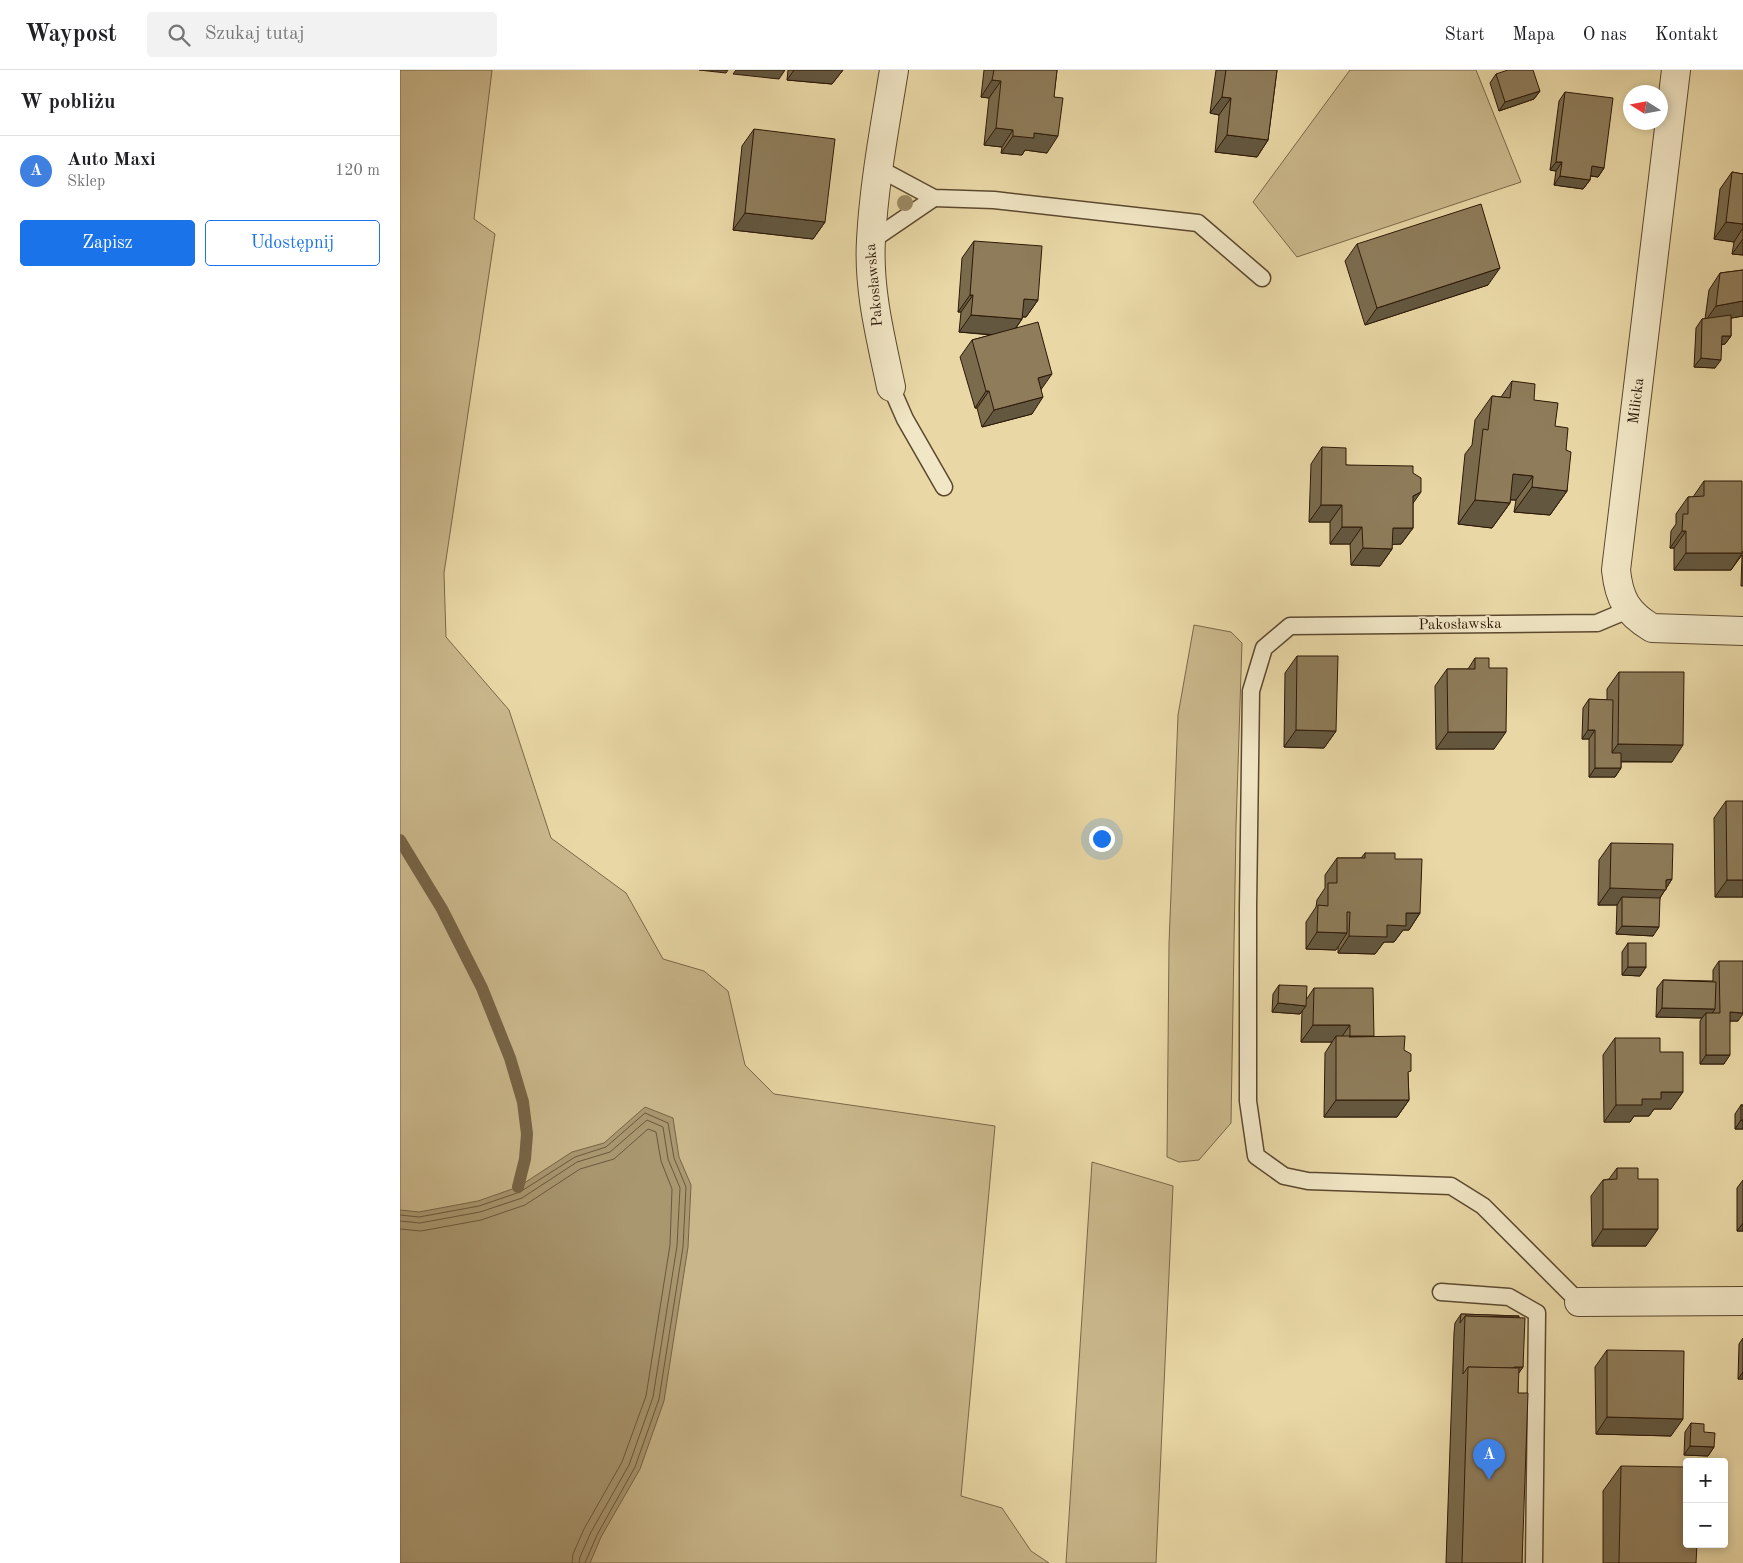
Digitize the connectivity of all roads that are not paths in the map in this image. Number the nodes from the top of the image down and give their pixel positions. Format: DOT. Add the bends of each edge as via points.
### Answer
graph roads {
  1 [pos="894,70"];
  2 [pos="1676,70"];
  3 [pos="878,168"];
  4 [pos="934,198"];
  5 [pos="871,241"];
  6 [pos="1262,278"];
  7 [pos="891,387"];
  8 [pos="944,487"];
  9 [pos="1628,610"];
  10 [pos="1743,631"];
  11 [pos="1441,1292"];
  12 [pos="1743,1301"];
  13 [pos="1579,1302"];
  14 [pos="1534,1563"];
  1 -- 3 [label="street, Pakosławska"];
  2 -- 9 [label="street, Milicka" via="1616,570 1618,588"];
  3 -- 4 [label="lane"];
  3 -- 5 [label="street, Pakosławska"];
  4 -- 5 [label="lane"];
  4 -- 6 [label="lane" via="994,200 1198,223"];
  5 -- 7 [label="street, Pakosławska" via="878,327"];
  7 -- 8 [label="lane, Pakosławska"];
  9 -- 10 [label="street, Milicka" via="1652,628"];
  9 -- 13 [label="lane, Pakosławska" via="1597,623 1290,626 1264,648 1251,691 1248,1101 1256,1156 1284,1176 1308,1181 1451,1186 1483,1206"];
  11 -- 14 [label="lane" via="1509,1297 1537,1313"];
  12 -- 13 [label="street"];
}
